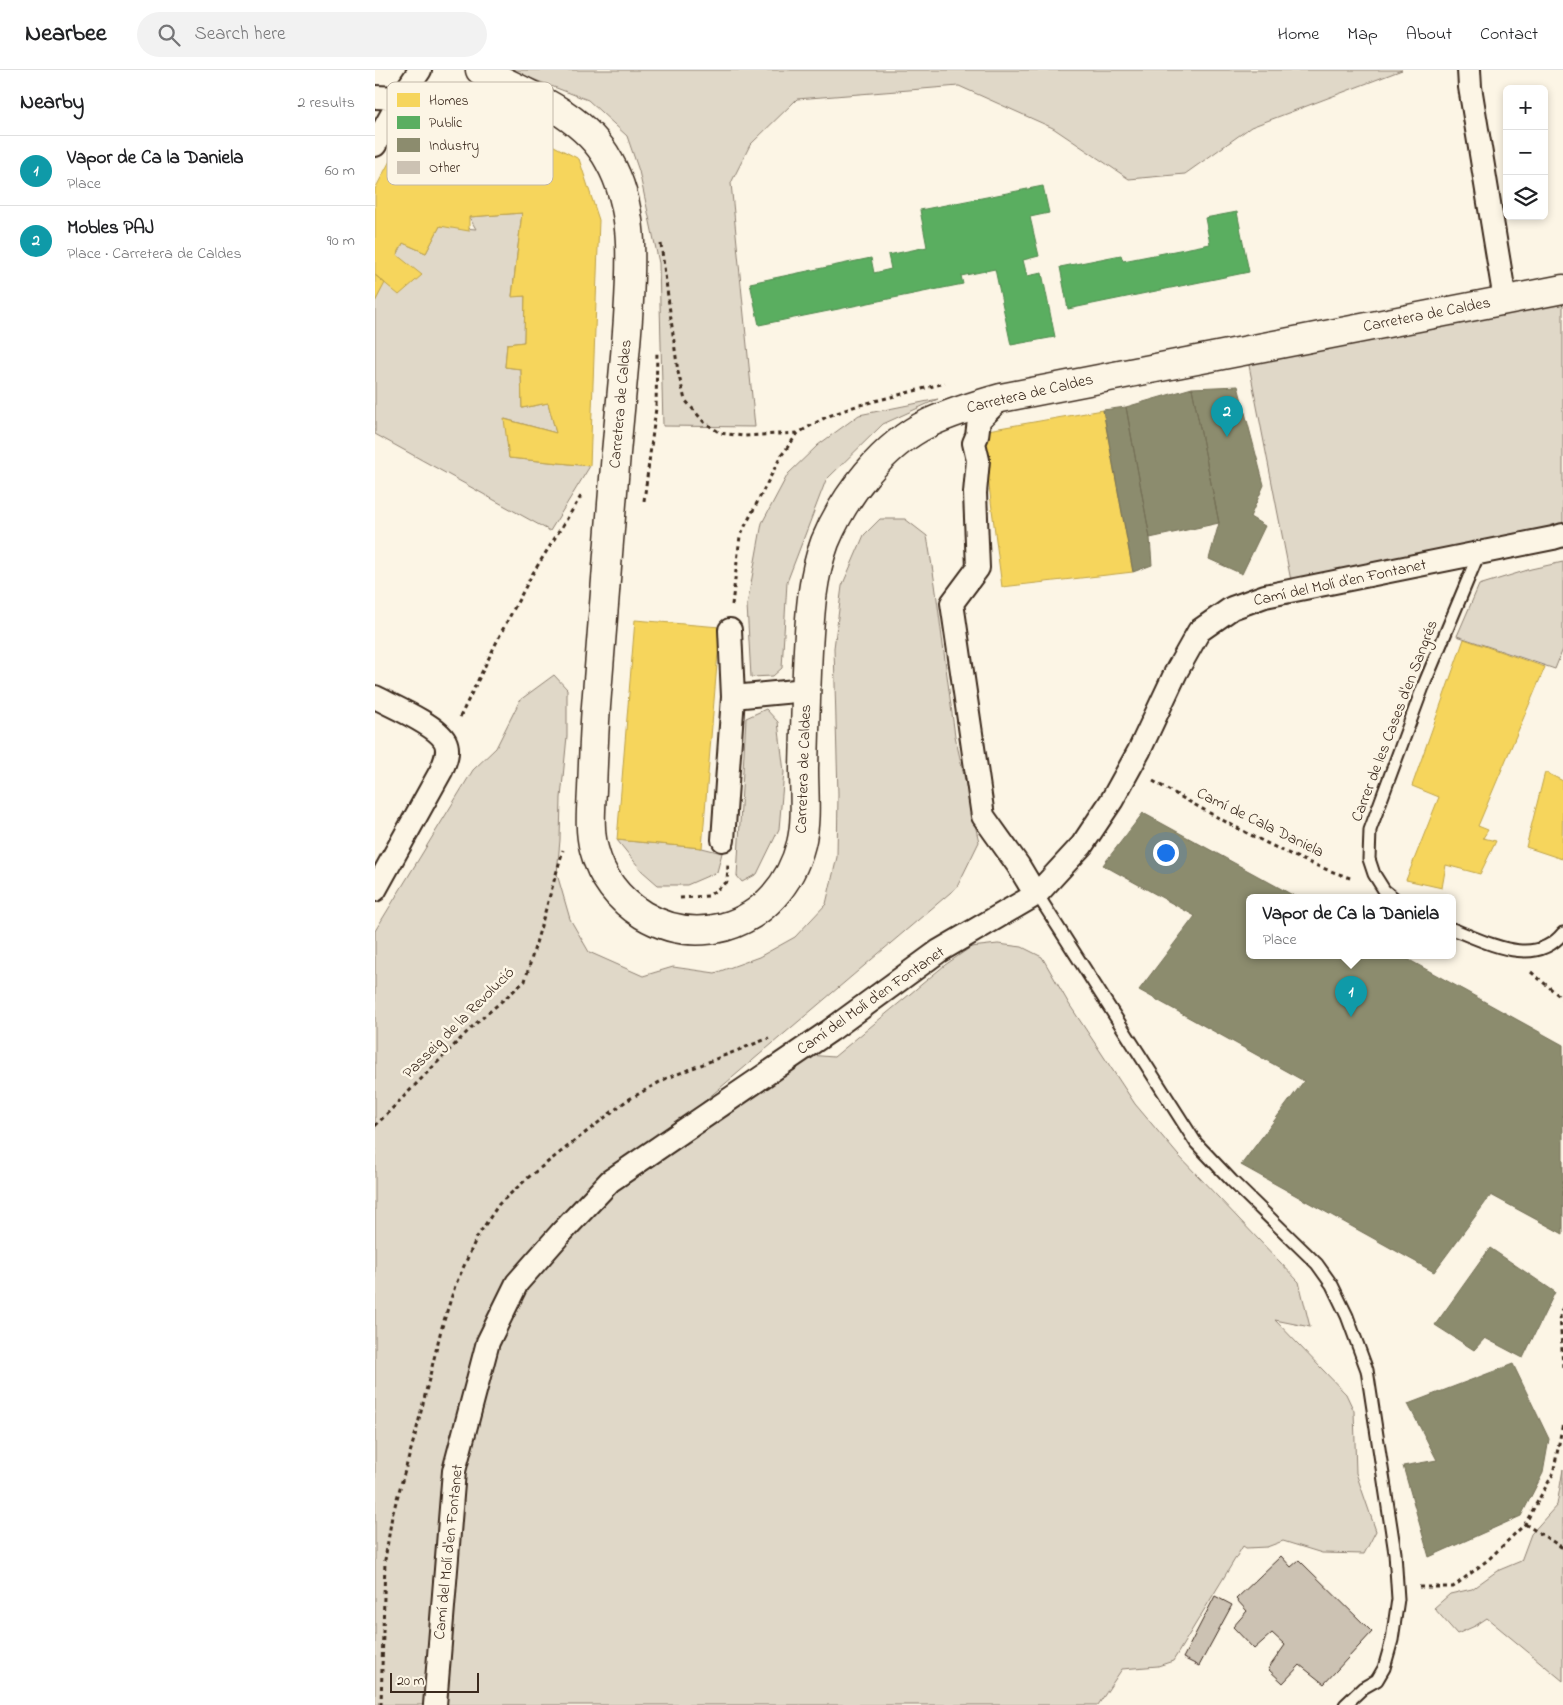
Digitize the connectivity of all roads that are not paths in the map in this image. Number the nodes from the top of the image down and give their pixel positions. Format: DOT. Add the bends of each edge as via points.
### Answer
graph roads {
  1 [pos="420,70"];
  2 [pos="480,70"];
  3 [pos="1469,70"];
  4 [pos="412,82"];
  5 [pos="504,82"];
  6 [pos="553,109"];
  7 [pos="387,123"];
  8 [pos="375,145"];
  9 [pos="1563,288"];
  10 [pos="1505,300"];
  11 [pos="1001,398"];
  12 [pos="1563,535"];
  13 [pos="1479,553"];
  14 [pos="730,630"];
  15 [pos="806,690"];
  16 [pos="375,697"];
  17 [pos="733,697"];
  18 [pos="723,840"];
  19 [pos="375,890"];
  20 [pos="1036,894"];
  21 [pos="1389,894"];
  22 [pos="1456,930"];
  23 [pos="1563,933"];
  24 [pos="435,1705"];
  25 [pos="1345,1705"];
  1 -- 4 [label="street"];
  2 -- 5 [label="main road, Carretera de Caldes"];
  3 -- 10 [label="street" via="1469,87"];
  6 -- 15 [label="main road, Carretera de Caldes" via="573,121 598,144 611,162 627,217 631,262 593,742 590,823 600,866 626,903 667,926 691,931 713,929 742,920 762,908 778,892 794,865 803,838"];
  7 -- 8 [label="street"];
  9 -- 10 [label="main road, Carretera de Caldes"];
  10 -- 11 [label="main road, Carretera de Caldes"];
  11 -- 15 [label="main road, Carretera de Caldes" via="925,425 878,462 850,496 834,522 815,573"];
  11 -- 20 [label="street" via="979,420 974,444 978,460 975,493 978,568 952,603 983,816"];
  12 -- 13 [label="street, Camí del Molí d'en Fontanet"];
  13 -- 20 [label="street, Camí del Molí d'en Fontanet" via="1265,596 1232,608 1199,631 1112,800 1082,845"];
  13 -- 21 [label="lane, Carrer de les Cases d'en Sangrés" via="1423,686 1370,830 1369,859 1374,874"];
  14 -- 17 [label="street"];
  15 -- 17 [label="street"];
  16 -- 19 [label="street" via="432,728 445,741 448,755"];
  17 -- 18 [label="street"];
  20 -- 24 [label="street, Camí del Molí d'en Fontanet" via="939,951 831,1030 610,1181 517,1283 488,1342 454,1472"];
  20 -- 25 [label="lane" via="1196,1143 1317,1264 1347,1316 1367,1370 1395,1553 1398,1599 1384,1668 1377,1680"];
  22 -- 23 [label="lane" via="1510,950 1535,951 1552,945"];
}
